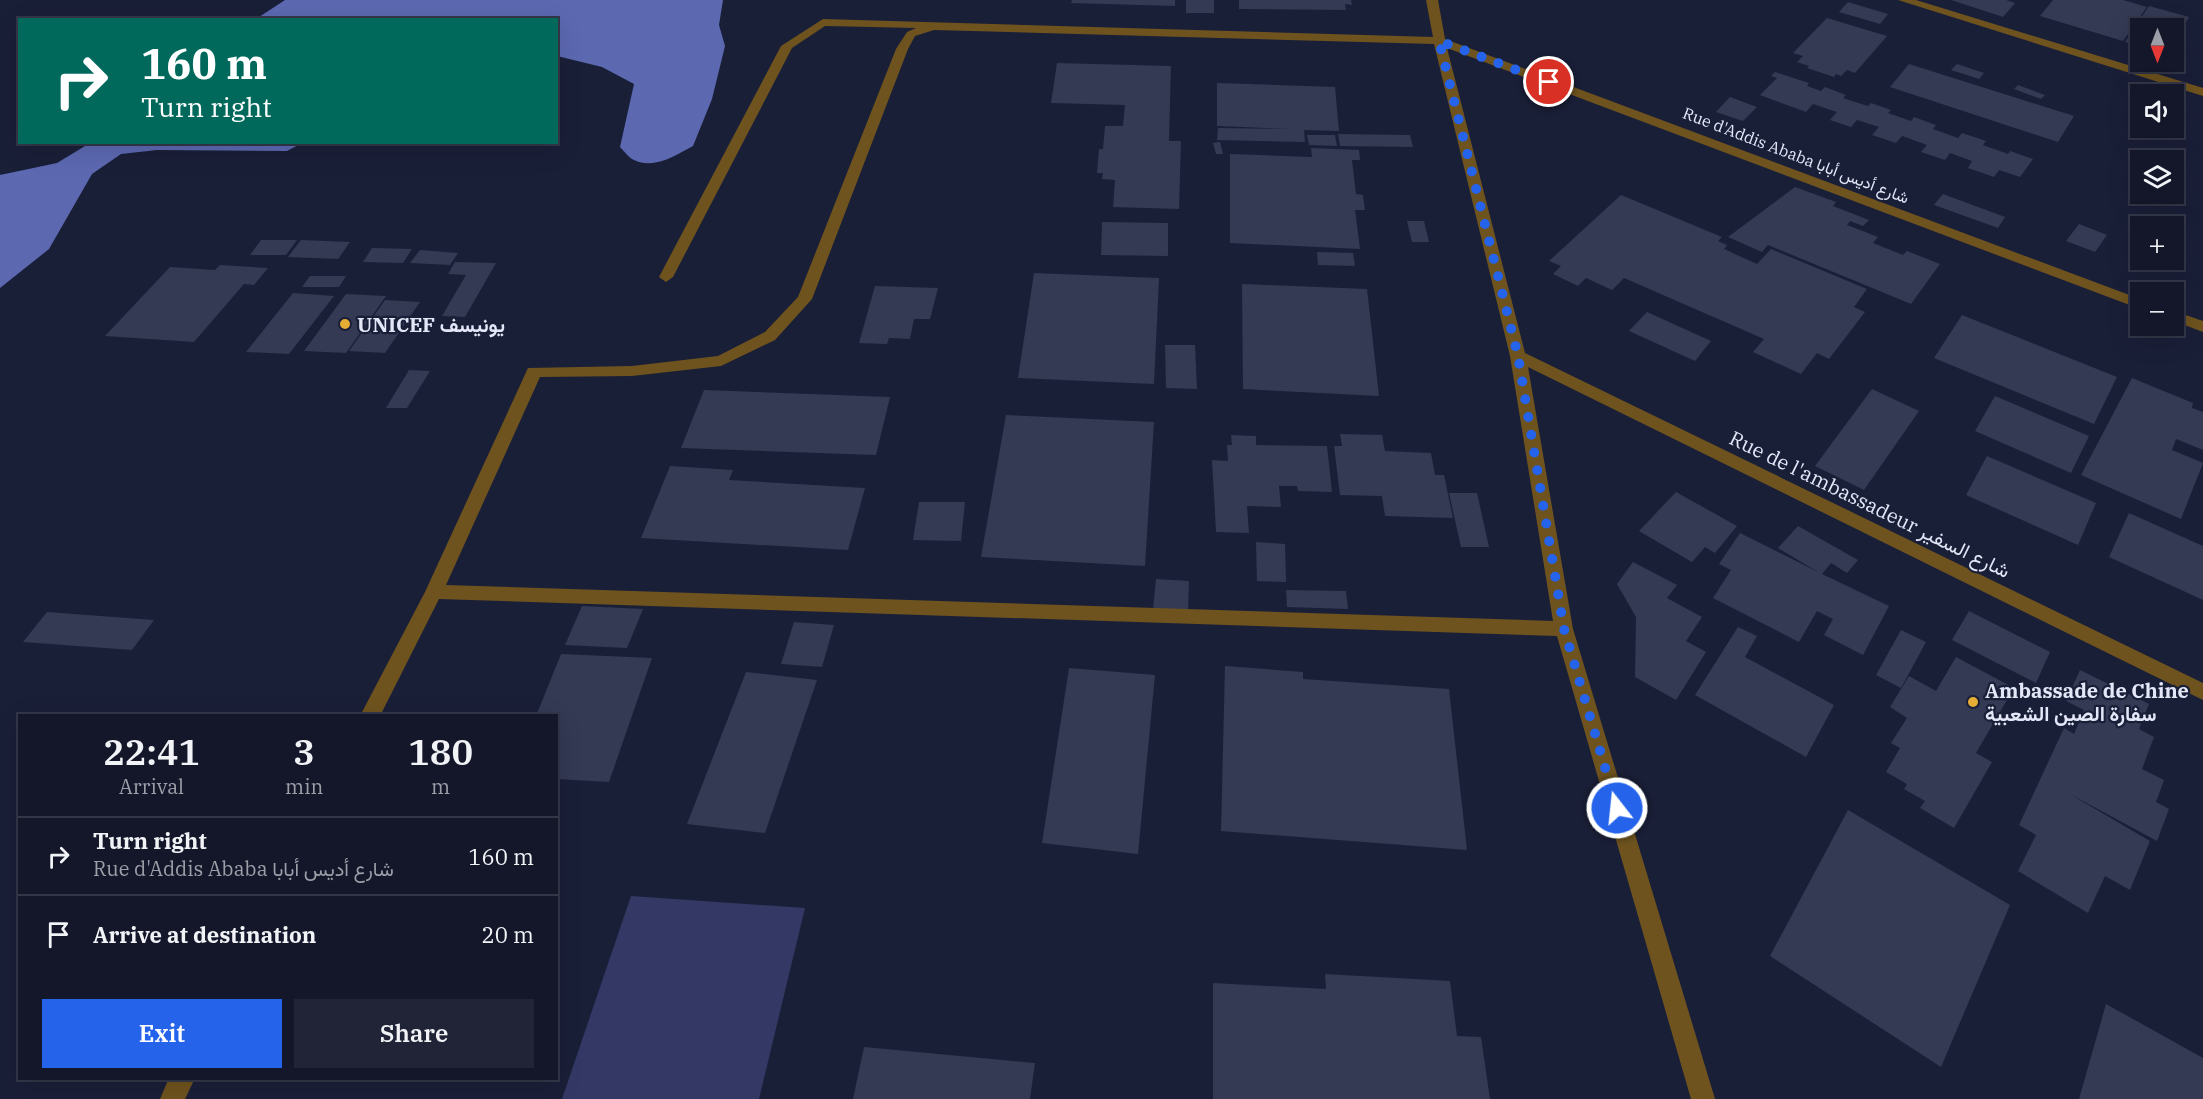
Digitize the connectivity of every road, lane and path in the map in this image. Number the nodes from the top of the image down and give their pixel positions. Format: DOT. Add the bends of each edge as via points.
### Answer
graph roads {
  1 [pos="1432,0"];
  2 [pos="1904,0"];
  3 [pos="933,26"];
  4 [pos="1439,41"];
  5 [pos="2203,92"];
  6 [pos="666,277"];
  7 [pos="2130,300"];
  8 [pos="2184,320"];
  9 [pos="2203,327"];
  10 [pos="1518,356"];
  11 [pos="434,592"];
  12 [pos="1564,629"];
  13 [pos="2203,692"];
  14 [pos="371,714"];
  15 [pos="182,1080"];
  16 [pos="172,1099"];
  17 [pos="1703,1099"];
  1 -- 4 [label="street"];
  2 -- 5 [label="street"];
  3 -- 4 [label="street, Rue d'Addis Ababa شارع أديس أبابا"];
  3 -- 6 [label="street, Rue d'Addis Ababa شارع أديس أبابا" via="823,22 787,46"];
  3 -- 11 [label="street" via="911,34 903,49 805,299 770,336 721,361 632,371 534,372"];
  4 -- 7 [label="street, Rue d'Addis Ababa شارع أديس أبابا"];
  4 -- 10 [label="street"];
  8 -- 9 [label="street"];
  10 -- 12 [label="street"];
  10 -- 13 [label="street, Rue de l'ambassadeur شارع السفير"];
  11 -- 12 [label="street"];
  11 -- 14 [label="street"];
  12 -- 17 [label="street"];
  15 -- 16 [label="street"];
}
